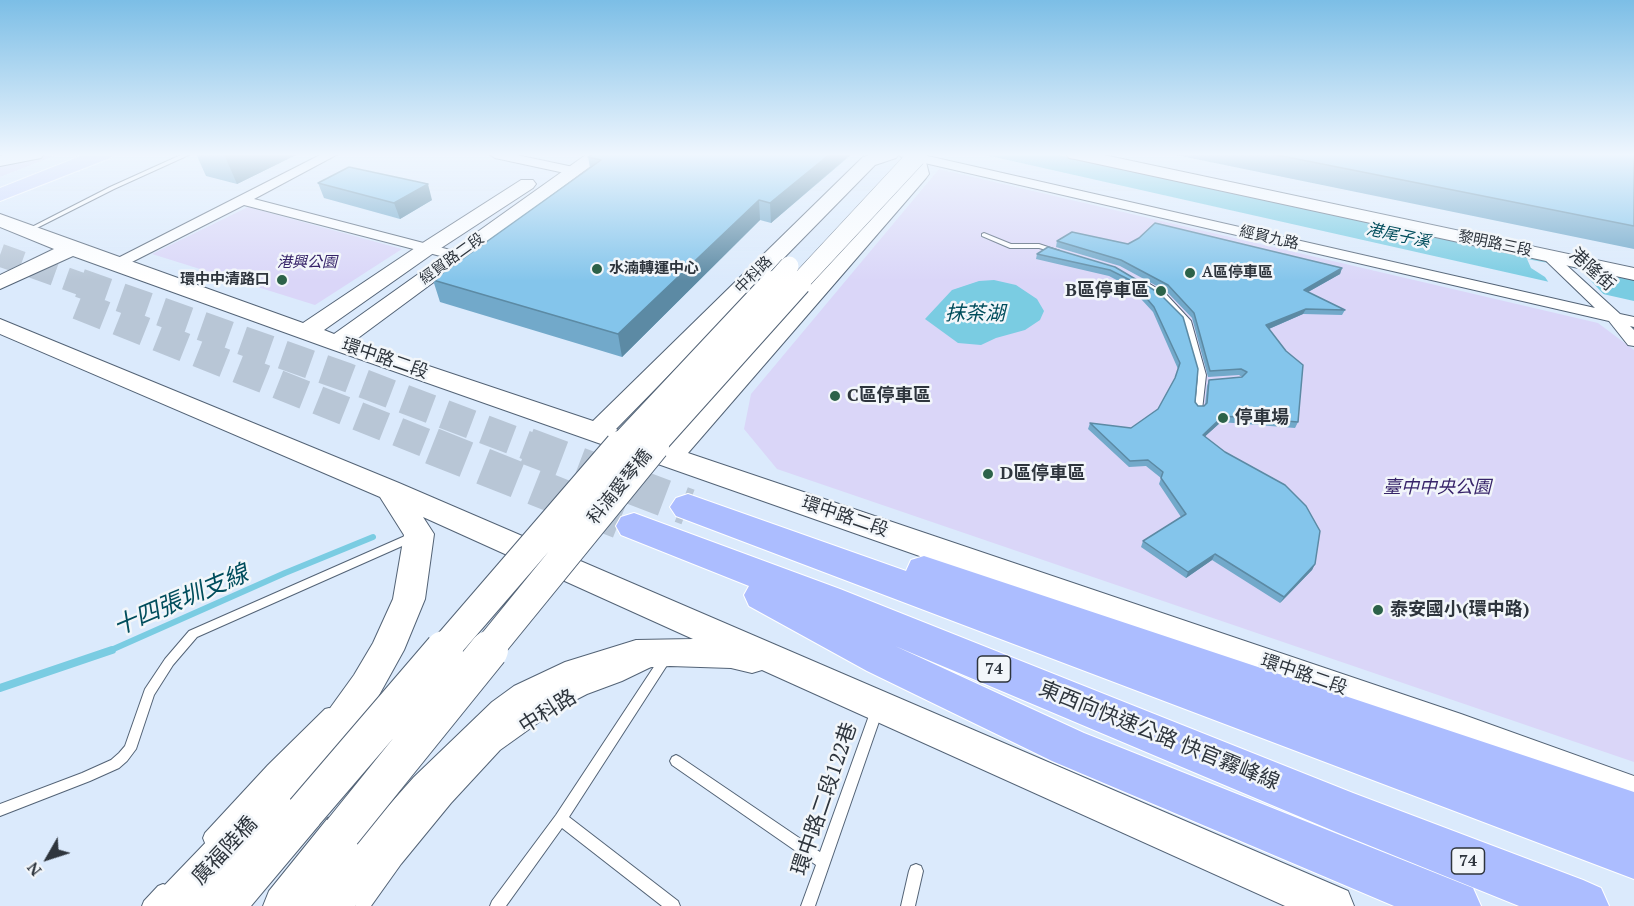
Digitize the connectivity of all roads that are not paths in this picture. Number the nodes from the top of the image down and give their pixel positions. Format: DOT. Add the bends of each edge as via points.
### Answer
graph roads {
  1 [pos="96,196"];
  2 [pos="250,196"];
  3 [pos="508,196"];
  4 [pos="531,196"];
  5 [pos="834,196"];
  6 [pos="865,196"];
  7 [pos="871,196"];
  8 [pos="900,196"];
  9 [pos="1088,196"];
  10 [pos="1268,196"];
  11 [pos="243,200"];
  12 [pos="0,220"];
  13 [pos="27,231"];
  14 [pos="984,235"];
  15 [pos="0,239"];
  16 [pos="62,245"];
  17 [pos="428,248"];
  18 [pos="1061,252"];
  19 [pos="457,256"];
  20 [pos="1549,258"];
  21 [pos="117,264"];
  22 [pos="0,271"];
  23 [pos="1634,274"];
  24 [pos="1135,279"];
  25 [pos="0,283"];
  26 [pos="1610,314"];
  27 [pos="1634,322"];
  28 [pos="0,326"];
  29 [pos="306,332"];
  30 [pos="1634,341"];
  31 [pos="336,343"];
  32 [pos="1199,408"];
  33 [pos="598,432"];
  34 [pos="670,457"];
  35 [pos="389,490"];
  36 [pos="419,534"];
  37 [pos="398,583"];
  38 [pos="393,601"];
  39 [pos="670,652"];
  40 [pos="803,671"];
  41 [pos="879,705"];
  42 [pos="676,761"];
  43 [pos="1634,794"];
  44 [pos="291,804"];
  45 [pos="0,810"];
  46 [pos="1634,815"];
  47 [pos="561,819"];
  48 [pos="360,840"];
  49 [pos="203,846"];
  50 [pos="1634,854"];
  51 [pos="824,862"];
  52 [pos="916,872"];
  53 [pos="173,893"];
  54 [pos="149,906"];
  55 [pos="224,906"];
  56 [pos="284,906"];
  57 [pos="328,906"];
  58 [pos="362,906"];
  59 [pos="497,906"];
  60 [pos="673,906"];
  61 [pos="808,906"];
  62 [pos="908,906"];
  63 [pos="1333,906"];
  64 [pos="1455,906"];
  65 [pos="1583,906"];
  1 -- 13 [label="lane"];
  2 -- 11 [label="street"];
  3 -- 17 [label="street, 經貿路二段"];
  4 -- 19 [label="street, 經貿路二段"];
  5 -- 33 [label="street, 中科路"];
  6 -- 44 [label="street, 科湳愛琴橋, bridge" via="617,449"];
  7 -- 48 [label="street, 科湳愛琴橋, bridge" via="641,460"];
  8 -- 34 [label="street"];
  9 -- 26 [label="street, 經貿九路"];
  10 -- 20 [label="street, 黎明路三段"];
  11 -- 17 [label="street"];
  11 -- 21 [label="street"];
  12 -- 13 [label="street, 環中路二段"];
  13 -- 16 [label="street, 環中路二段"];
  14 -- 18 [label="lane" via="1010,246 1039,246"];
  15 -- 16 [label="street, 環中路二段" via="39,239"];
  16 -- 21 [label="street, 環中路二段"];
  16 -- 22 [label="street"];
  16 -- 25 [label="street"];
  17 -- 19 [label="street"];
  17 -- 29 [label="street, 經貿路二段"];
  19 -- 31 [label="street, 經貿路二段"];
  20 -- 23 [label="street, 黎明路三段"];
  20 -- 26 [label="street, 港隆街"];
  21 -- 29 [label="street, 環中路二段"];
  24 -- 32 [label="lane" via="1162,295 1187,321 1206,381"];
  26 -- 27 [label="street, 經貿九路"];
  26 -- 30 [label="street, 港隆街"];
  28 -- 35 [label="street"];
  29 -- 31 [label="street, 環中路二段"];
  31 -- 33 [label="street, 環中路二段"];
  33 -- 34 [label="street, 環中路二段"];
  34 -- 43 [label="street, 環中路二段" via="1461,730"];
  35 -- 36 [label="street"];
  35 -- 40 [label="street"];
  36 -- 37 [label="lane"];
  36 -- 44 [label="street" via="409,599 387,650"];
  36 -- 45 [label="lane" via="193,634 149,693 130,749 123,757 86,777"];
  38 -- 49 [label="lane" via="376,651 363,673"];
  39 -- 40 [label="street, 中科路" via="731,654"];
  39 -- 47 [label="lane"];
  39 -- 48 [label="street" via="636,654 605,662 526,697 428,790"];
  39 -- 58 [label="lane, 中科路" via="552,706 496,746 446,799"];
  40 -- 41 [label="street"];
  41 -- 51 [label="lane, 環中路二段122巷"];
  41 -- 63 [label="street" via="1281,892"];
  42 -- 51 [label="lane"];
  44 -- 53 [label="street, 廣福陸橋"];
  44 -- 55 [label="street, 廣福陸橋"];
  46 -- 50 [label="highway" via="915,566 688,507"];
  47 -- 59 [label="lane"];
  47 -- 60 [label="lane"];
  48 -- 56 [label="street"];
  48 -- 57 [label="street"];
  51 -- 61 [label="lane, 環中路二段122巷"];
  52 -- 62 [label="lane"];
  53 -- 54 [label="lane"];
  64 -- 65 [label="highway, 東西向快速公路 快官霧峰線 / 74" via="1058,742 882,659 634,526"];
}
